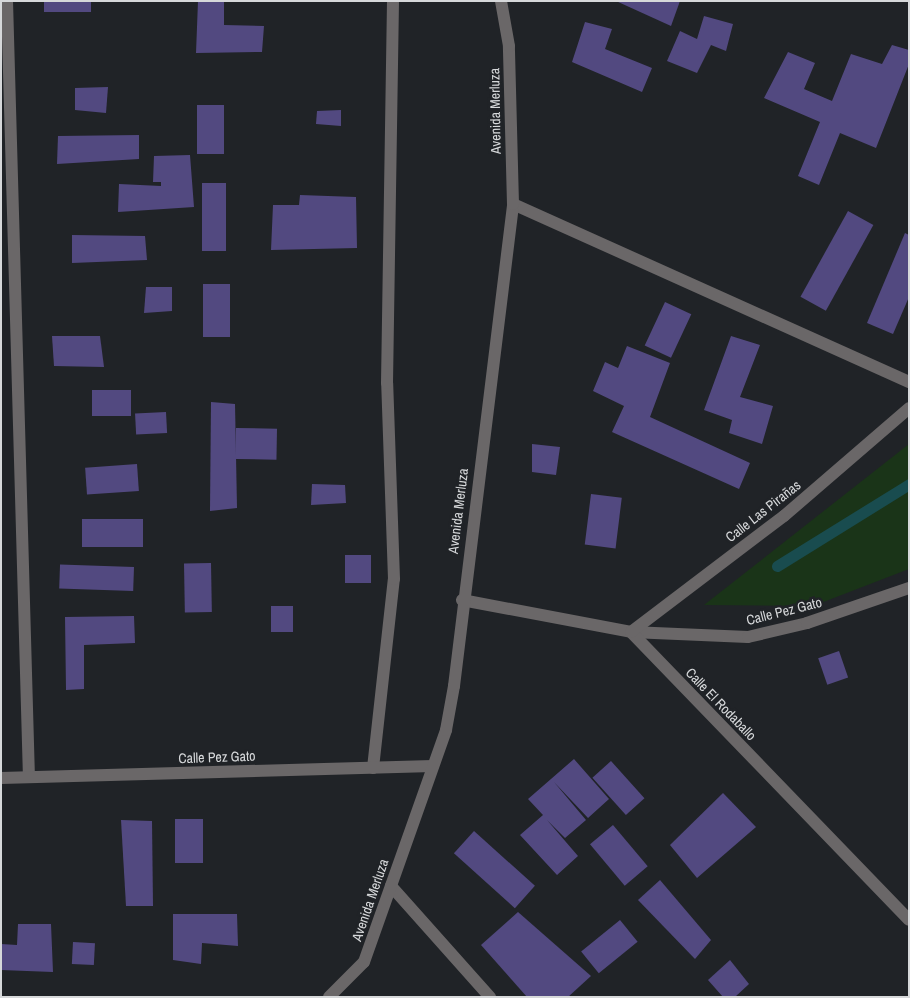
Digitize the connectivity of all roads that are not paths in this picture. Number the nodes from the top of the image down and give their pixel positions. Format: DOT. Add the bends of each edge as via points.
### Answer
graph roads {
  1 [pos="7,1"];
  2 [pos="393,1"];
  3 [pos="501,1"];
  4 [pos="512,204"];
  5 [pos="909,382"];
  6 [pos="909,408"];
  7 [pos="909,588"];
  8 [pos="462,600"];
  9 [pos="631,632"];
  10 [pos="433,766"];
  11 [pos="373,768"];
  12 [pos="29,777"];
  13 [pos="1,778"];
  14 [pos="391,886"];
  15 [pos="909,920"];
  16 [pos="329,997"];
  17 [pos="490,997"];
  1 -- 12 [label="street"];
  2 -- 11 [label="street" via="387,383 394,579"];
  3 -- 4 [label="street, Avenida Merluza" via="509,46"];
  4 -- 5 [label="street"];
  4 -- 8 [label="street, Avenida Merluza"];
  6 -- 9 [label="street, Calle Las Pirañas" via="784,516"];
  7 -- 9 [label="street, Calle Pez Gato" via="807,624 748,637"];
  8 -- 9 [label="street"];
  8 -- 10 [label="street, Avenida Merluza" via="454,686 446,730"];
  9 -- 15 [label="street, Calle El Rodaballo"];
  10 -- 11 [label="street, Calle Pez Gato"];
  10 -- 14 [label="street, Avenida Merluza"];
  11 -- 12 [label="street, Calle Pez Gato"];
  12 -- 13 [label="street, Calle Pez Gato"];
  14 -- 16 [label="street, Avenida Merluza" via="364,962"];
  14 -- 17 [label="street"];
}
